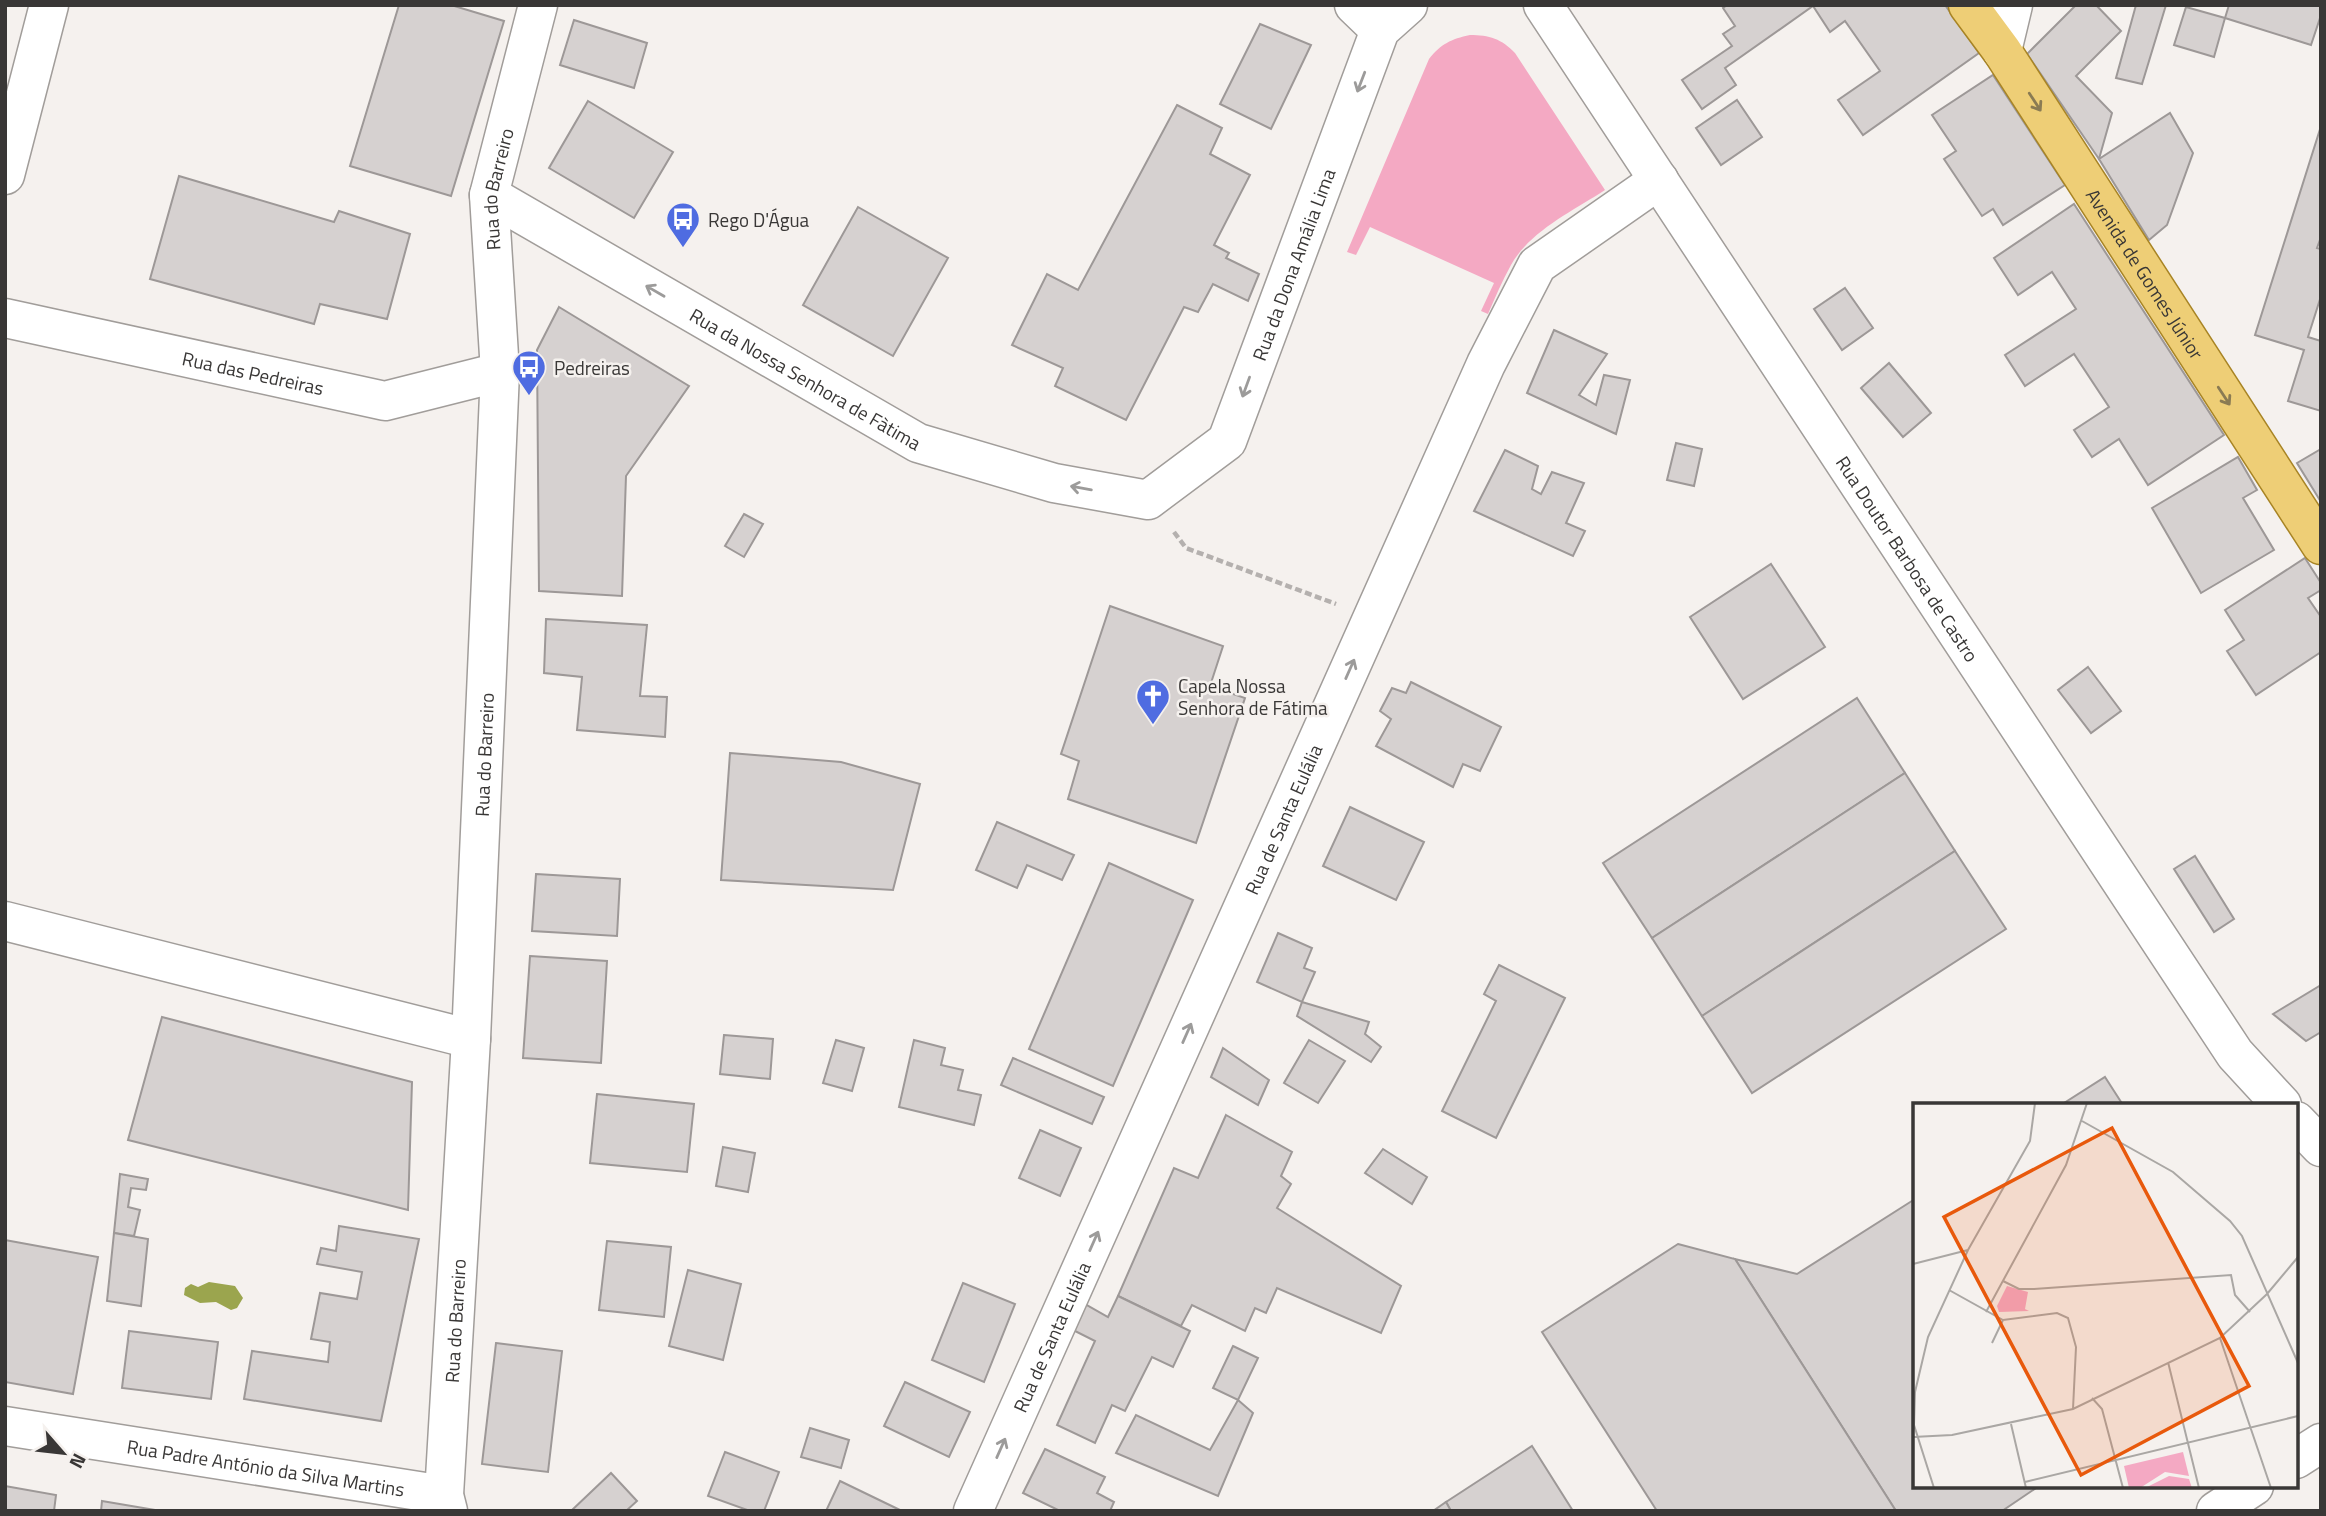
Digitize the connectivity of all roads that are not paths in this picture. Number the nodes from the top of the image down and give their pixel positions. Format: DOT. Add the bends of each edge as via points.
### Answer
graph roads {
  1 [pos="49,5"];
  2 [pos="538,5"];
  3 [pos="1543,5"];
  4 [pos="1968,5"];
  5 [pos="2013,5"];
  6 [pos="1380,14"];
  7 [pos="2002,51"];
  8 [pos="5,174"];
  9 [pos="1659,180"];
  10 [pos="489,195"];
  11 [pos="5,318"];
  12 [pos="500,372"];
  13 [pos="1148,500"];
  14 [pos="2321,545"];
  15 [pos="5,921"];
  16 [pos="471,1039"];
  17 [pos="2280,1103"];
  18 [pos="2298,1123"];
  19 [pos="2321,1147"];
  20 [pos="5,1426"];
  21 [pos="2321,1443"];
  22 [pos="2298,1458"];
  23 [pos="2251,1488"];
  24 [pos="446,1503"];
  25 [pos="973,1511"];
  26 [pos="2216,1511"];
  1 -- 8 [label="street"];
  2 -- 10 [label="street, Rua do Barreiro"];
  3 -- 9 [label="street, Rua Doutor Barbosa de Castro"];
  4 -- 7 [label="main road, Avenida de Gomes Júnior"];
  5 -- 7 [label="street"];
  6 -- 13 [label="street, Rua da Dona Amália Lima, one-way" via="1227,441"];
  7 -- 14 [label="main road, Avenida de Gomes Júnior, one-way"];
  9 -- 17 [label="street, Rua Doutor Barbosa de Castro" via="2235,1054"];
  25 -- 9 [label="street, Rua de Santa Eulália, one-way" via="1486,364 1537,265"];
  10 -- 12 [label="street, Rua do Barreiro"];
  13 -- 10 [label="street, Rua da Nossa Senhora de Fàtima, one-way" via="1054,483 918,443"];
  11 -- 12 [label="street, Rua das Pedreiras" via="385,401"];
  12 -- 16 [label="street, Rua do Barreiro"];
  15 -- 16 [label="street"];
  16 -- 24 [label="street, Rua do Barreiro"];
  18 -- 19 [label="street"];
  20 -- 24 [label="street, Rua Padre António da Silva Martins"];
  21 -- 22 [label="street"];
  23 -- 26 [label="street"];
}
